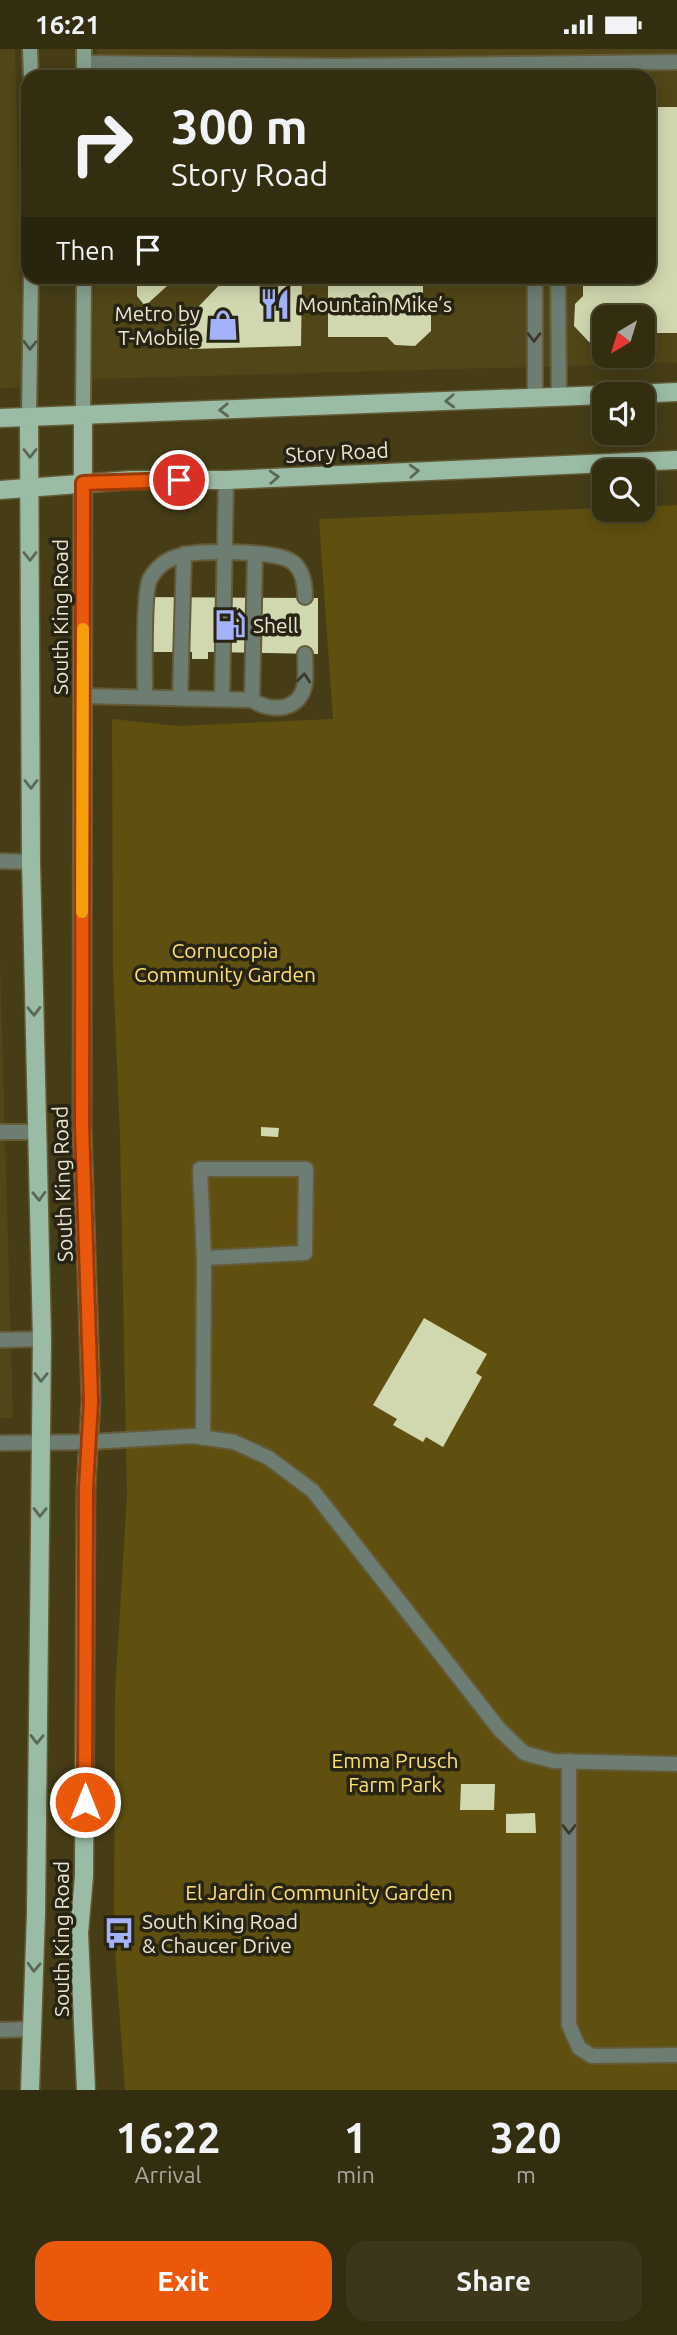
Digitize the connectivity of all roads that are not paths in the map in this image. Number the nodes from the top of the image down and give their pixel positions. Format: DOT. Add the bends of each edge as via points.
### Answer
graph roads {
  1 [pos="30,49"];
  2 [pos="677,62"];
  3 [pos="84,63"];
  4 [pos="31,70"];
  5 [pos="496,70"];
  6 [pos="558,70"];
  7 [pos="31,284"];
  8 [pos="84,284"];
  9 [pos="535,284"];
  10 [pos="558,284"];
  11 [pos="677,392"];
  12 [pos="655,393"];
  13 [pos="592,395"];
  14 [pos="559,396"];
  15 [pos="535,397"];
  16 [pos="83,415"];
  17 [pos="29,417"];
  18 [pos="0,418"];
  19 [pos="677,460"];
  20 [pos="226,480"];
  21 [pos="83,483"];
  22 [pos="30,488"];
  23 [pos="0,490"];
  24 [pos="184,554"];
  25 [pos="225,554"];
  26 [pos="255,554"];
  27 [pos="305,597"];
  28 [pos="305,654"];
  29 [pos="83,696"];
  30 [pos="145,696"];
  31 [pos="180,698"];
  32 [pos="222,699"];
  33 [pos="252,699"];
  34 [pos="0,861"];
  35 [pos="31,862"];
  36 [pos="0,1132"];
  37 [pos="36,1132"];
  38 [pos="204,1258"];
  39 [pos="42,1339"];
  40 [pos="0,1341"];
  41 [pos="203,1437"];
  42 [pos="89,1442"];
  43 [pos="0,1443"];
  44 [pos="40,1443"];
  45 [pos="569,1761"];
  46 [pos="677,1764"];
  47 [pos="32,2029"];
  48 [pos="0,2030"];
  49 [pos="677,2055"];
  50 [pos="30,2090"];
  51 [pos="86,2090"];
  1 -- 4 [label="main road"];
  2 -- 6 [label="street"];
  3 -- 5 [label="street"];
  7 -- 17 [label="main road, South King Road, one-way"];
  8 -- 16 [label="main road, South King Road"];
  9 -- 15 [label="street, one-way"];
  10 -- 14 [label="street"];
  11 -- 12 [label="main road"];
  13 -- 14 [label="main road"];
  14 -- 15 [label="main road"];
  15 -- 16 [label="main road, one-way"];
  16 -- 17 [label="main road"];
  16 -- 21 [label="main road, South King Road"];
  17 -- 18 [label="main road"];
  17 -- 22 [label="main road, South King Road, one-way"];
  20 -- 19 [label="main road, Story Road, one-way"];
  20 -- 21 [label="main road, Story Road"];
  20 -- 25 [label="street"];
  21 -- 22 [label="main road, Story Road"];
  21 -- 29 [label="main road, South King Road"];
  22 -- 23 [label="main road, Story Road"];
  22 -- 35 [label="main road, South King Road, one-way"];
  24 -- 25 [label="street"];
  24 -- 30 [label="street" via="158,566 148,582"];
  24 -- 31 [label="street"];
  25 -- 26 [label="street"];
  25 -- 32 [label="street"];
  26 -- 27 [label="street" via="290,560 299,569"];
  26 -- 33 [label="street"];
  33 -- 28 [label="street, one-way" via="279,709 295,702 305,685"];
  29 -- 30 [label="street"];
  29 -- 42 [label="main road, South King Road" via="82,1126"];
  30 -- 31 [label="street"];
  31 -- 32 [label="street"];
  32 -- 33 [label="street"];
  34 -- 35 [label="street"];
  35 -- 37 [label="main road, South King Road, one-way"];
  36 -- 37 [label="street"];
  37 -- 39 [label="main road, South King Road, one-way"];
  38 -- 38 [label="street" via="200,1169 306,1169 305,1253"];
  38 -- 41 [label="street"];
  39 -- 40 [label="street"];
  39 -- 44 [label="main road, South King Road, one-way"];
  41 -- 42 [label="street"];
  41 -- 45 [label="street" via="234,1442 269,1458 313,1491 500,1730 524,1753"];
  42 -- 44 [label="street"];
  42 -- 51 [label="main road, South King Road" via="84,1876 79,1933"];
  43 -- 44 [label="street"];
  44 -- 47 [label="main road, South King Road, one-way"];
  45 -- 46 [label="street"];
  45 -- 49 [label="street, one-way" via="569,2025 579,2048 592,2056"];
  47 -- 48 [label="street"];
  47 -- 50 [label="main road, South King Road"];
}
